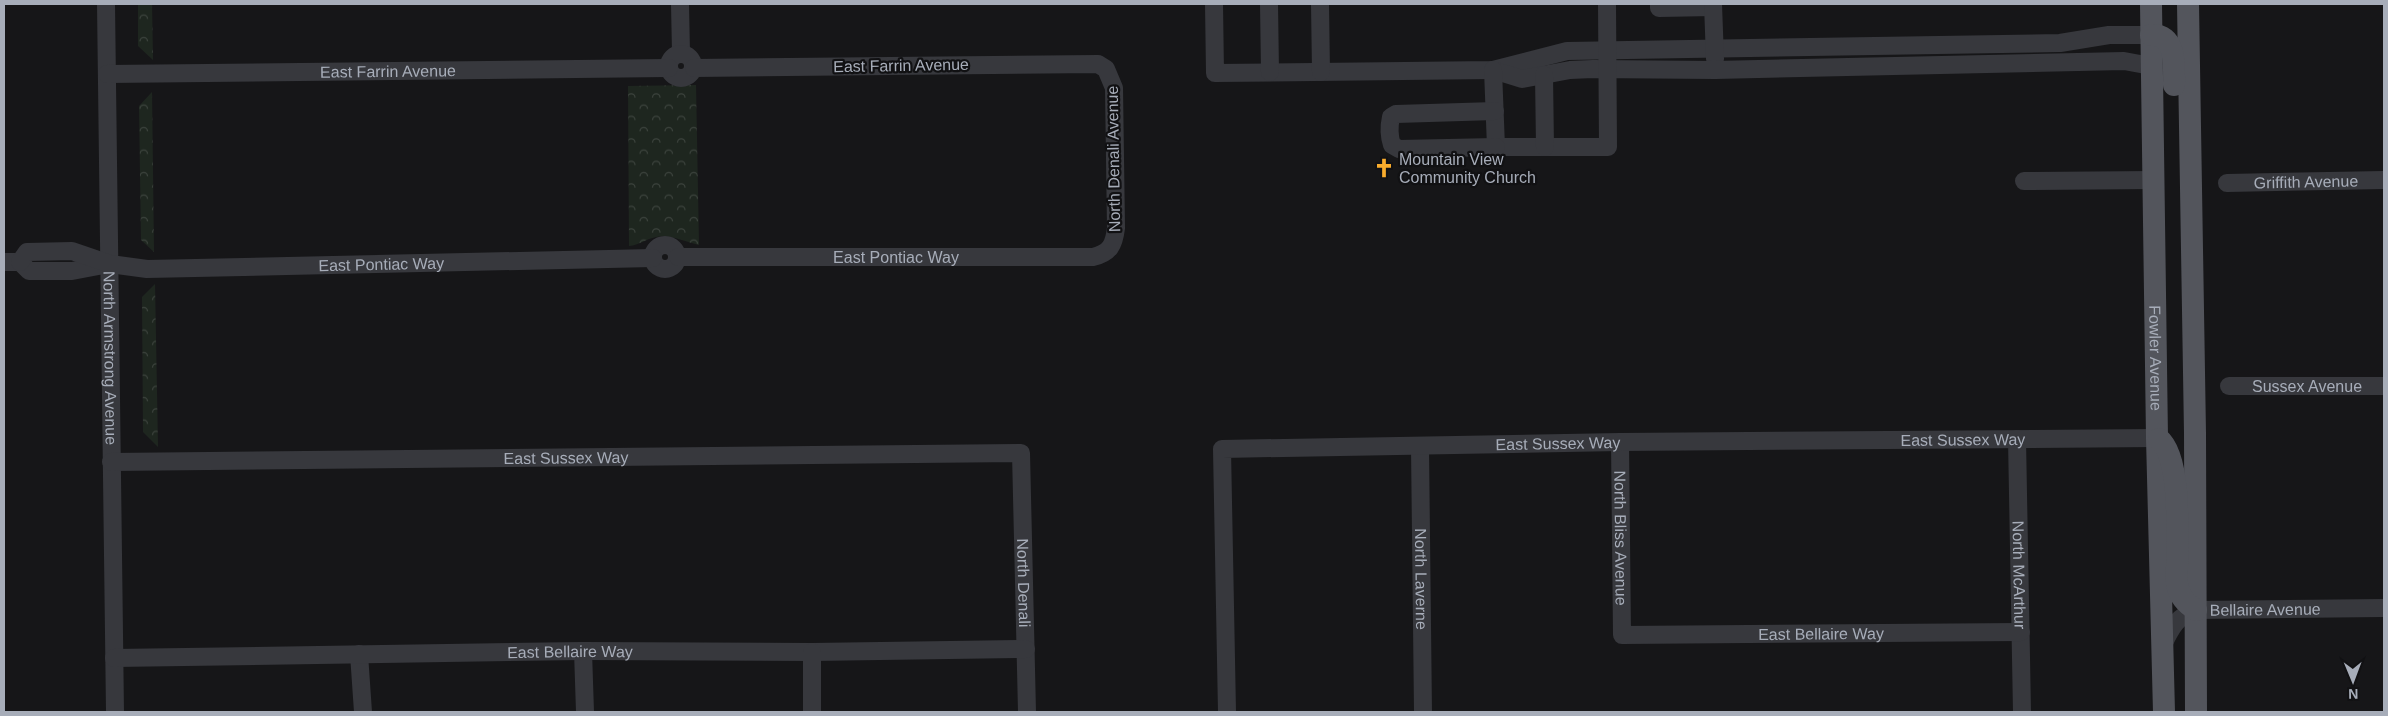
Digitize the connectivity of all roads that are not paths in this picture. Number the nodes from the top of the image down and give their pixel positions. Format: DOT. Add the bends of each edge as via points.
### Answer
graph roads {
  1 [pos="106,4"];
  2 [pos="680,4"];
  3 [pos="1214,4"];
  4 [pos="1268,4"];
  5 [pos="1320,4"];
  6 [pos="1607,4"];
  7 [pos="1659,4"];
  8 [pos="2151,4"];
  9 [pos="2188,4"];
  10 [pos="1713,6"];
  11 [pos="2151,35"];
  12 [pos="1890,44"];
  13 [pos="1714,49"];
  14 [pos="1608,51"];
  15 [pos="681,53"];
  16 [pos="1891,65"];
  17 [pos="2151,66"];
  18 [pos="669,68"];
  19 [pos="694,68"];
  20 [pos="1106,69"];
  21 [pos="1493,70"];
  22 [pos="1608,70"];
  23 [pos="1715,70"];
  24 [pos="1270,72"];
  25 [pos="1321,72"];
  26 [pos="107,74"];
  27 [pos="1544,75"];
  28 [pos="1495,111"];
  29 [pos="1496,147"];
  30 [pos="1545,147"];
  31 [pos="2154,180"];
  32 [pos="2384,180"];
  33 [pos="2024,181"];
  34 [pos="2227,184"];
  35 [pos="1111,248"];
  36 [pos="2191,256"];
  37 [pos="12,262"];
  38 [pos="110,264"];
  39 [pos="2228,386"];
  40 [pos="2384,386"];
  41 [pos="2157,438"];
  42 [pos="2017,439"];
  43 [pos="1620,442"];
  44 [pos="1420,447"];
  45 [pos="1021,453"];
  46 [pos="111,462"];
  47 [pos="2384,608"];
  48 [pos="2196,610"];
  49 [pos="2021,632"];
  50 [pos="1622,635"];
  51 [pos="2163,645"];
  52 [pos="1026,649"];
  53 [pos="583,651"];
  54 [pos="812,652"];
  55 [pos="359,654"];
  56 [pos="114,658"];
  57 [pos="114,712"];
  58 [pos="362,712"];
  59 [pos="585,712"];
  60 [pos="812,712"];
  61 [pos="1027,712"];
  62 [pos="1227,712"];
  63 [pos="1423,712"];
  64 [pos="2022,712"];
  65 [pos="2164,712"];
  66 [pos="2196,712"];
  1 -- 26 [label="street, North Armstrong Avenue"];
  2 -- 15 [label="street"];
  3 -- 24 [label="street" via="1216,73"];
  4 -- 24 [label="street"];
  5 -- 25 [label="street"];
  6 -- 14 [label="street"];
  7 -- 10 [label="street" via="1659,8"];
  8 -- 11 [label="main road, Fowler Avenue"];
  9 -- 36 [label="main road"];
  10 -- 13 [label="street"];
  11 -- 12 [label="street" via="2109,35 2060,43"];
  11 -- 17 [label="main road, Fowler Avenue"];
  11 -- 36 [label="main road" via="2164,37 2172,51 2176,189"];
  12 -- 13 [label="street"];
  12 -- 16 [label="street"];
  13 -- 14 [label="street"];
  13 -- 23 [label="street"];
  14 -- 21 [label="street" via="1567,51"];
  14 -- 22 [label="street"];
  15 -- 18 [label="street" via="671,58"];
  15 -- 19 [label="street" via="692,58"];
  16 -- 17 [label="street" via="2124,61"];
  16 -- 23 [label="street"];
  17 -- 31 [label="main road, Fowler Avenue"];
  18 -- 19 [label="street" via="674,76 681,78 689,76"];
  18 -- 26 [label="street, East Farrin Avenue"];
  19 -- 20 [label="street, East Farrin Avenue" via="1086,63"];
  20 -- 35 [label="street, North Denali Avenue" via="1111,77 1114,97 1116,228"];
  21 -- 25 [label="street"];
  21 -- 27 [label="street" via="1522,79"];
  21 -- 28 [label="street"];
  22 -- 23 [label="street"];
  22 -- 27 [label="street" via="1570,70"];
  22 -- 30 [label="street" via="1608,147"];
  24 -- 25 [label="street"];
  26 -- 38 [label="street, North Armstrong Avenue"];
  27 -- 30 [label="street"];
  28 -- 29 [label="street"];
  28 -- 29 [label="street" via="1396,114 1391,117 1390,139 1392,145 1399,149"];
  29 -- 30 [label="street"];
  31 -- 33 [label="street"];
  31 -- 41 [label="main road, Fowler Avenue"];
  32 -- 34 [label="street, Griffith Avenue"];
  35 -- 38 [label="street, East Pontiac Way" via="1103,255 1093,257 678,257 673,247 665,245 655,250 653,258 148,269"];
  36 -- 48 [label="main road"];
  37 -- 38 [label="street, East Pontiac Way" via="29,271 72,271"];
  38 -- 46 [label="street, North Armstrong Avenue"];
  39 -- 40 [label="street, Sussex Avenue"];
  41 -- 42 [label="street, East Sussex Way"];
  41 -- 48 [label="main road" via="2166,445 2175,474 2178,593"];
  41 -- 51 [label="main road, Fowler Avenue"];
  42 -- 43 [label="street, East Sussex Way"];
  42 -- 49 [label="street, North McArthur"];
  43 -- 44 [label="street, East Sussex Way"];
  43 -- 50 [label="street, North Bliss Avenue"];
  44 -- 62 [label="street, East Sussex Way" via="1222,449"];
  44 -- 63 [label="street, North Laverne"];
  45 -- 46 [label="street, East Sussex Way"];
  45 -- 52 [label="street, North Denali"];
  46 -- 56 [label="street, North Armstrong Avenue"];
  47 -- 48 [label="street, Bellaire Avenue"];
  48 -- 51 [label="street, Bellaire Avenue" via="2175,622"];
  48 -- 66 [label="main road"];
  49 -- 50 [label="street, East Bellaire Way"];
  49 -- 64 [label="street, North McArthur"];
  51 -- 65 [label="main road, Fowler Avenue"];
  52 -- 54 [label="street, East Bellaire Way"];
  52 -- 61 [label="street, North Denali"];
  53 -- 54 [label="street, East Bellaire Way"];
  53 -- 55 [label="street, East Bellaire Way"];
  53 -- 59 [label="street"];
  54 -- 60 [label="street"];
  55 -- 56 [label="street, East Bellaire Way"];
  55 -- 58 [label="street"];
  56 -- 57 [label="street, North Armstrong Avenue"];
}
